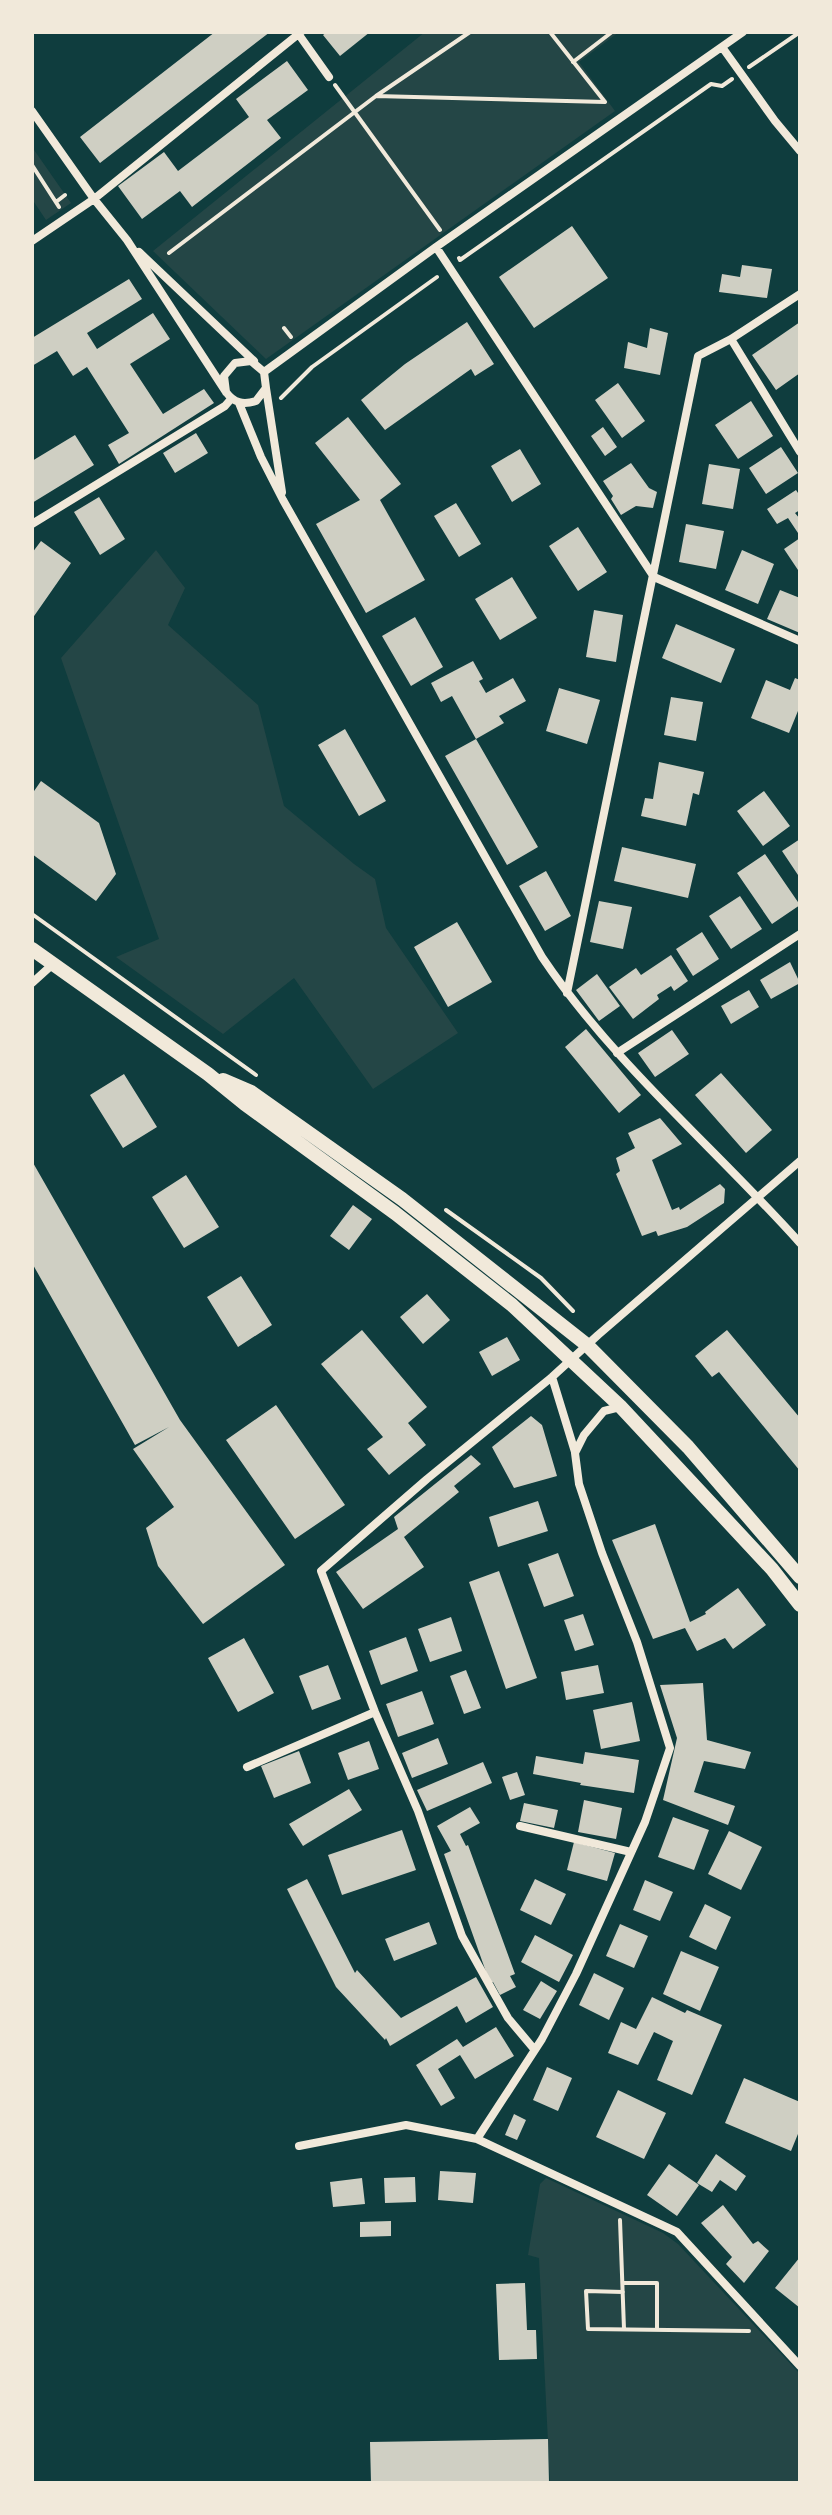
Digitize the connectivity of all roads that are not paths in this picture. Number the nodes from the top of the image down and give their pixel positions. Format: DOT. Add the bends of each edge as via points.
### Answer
graph roads {
  1 [pos="743,32"];
  2 [pos="299,33"];
  3 [pos="722,47"];
  4 [pos="329,77"];
  5 [pos="32,111"];
  6 [pos="800,151"];
  7 [pos="94,199"];
  8 [pos="127,240"];
  9 [pos="32,241"];
  10 [pos="436,247"];
  11 [pos="800,294"];
  12 [pos="731,339"];
  13 [pos="261,368"];
  14 [pos="266,388"];
  15 [pos="232,398"];
  16 [pos="800,452"];
  17 [pos="283,500"];
  18 [pos="32,524"];
  19 [pos="654,577"];
  20 [pos="800,641"];
  21 [pos="800,934"];
  22 [pos="32,949"];
  23 [pos="53,964"];
  24 [pos="32,983"];
  25 [pos="567,993"];
  26 [pos="617,1053"];
  27 [pos="208,1074"];
  28 [pos="800,1161"];
  29 [pos="758,1196"];
  30 [pos="800,1243"];
  31 [pos="587,1345"];
  32 [pos="570,1361"];
  33 [pos="552,1377"];
  34 [pos="620,1406"];
  35 [pos="575,1453"];
  36 [pos="800,1577"];
  37 [pos="800,1605"];
  38 [pos="375,1712"];
  39 [pos="247,1767"];
  40 [pos="520,1826"];
  41 [pos="631,1852"];
  42 [pos="534,2049"];
  43 [pos="477,2139"];
  44 [pos="299,2146"];
  45 [pos="800,2366"];
  1 -- 3 [label="street"];
  2 -- 4 [label="street"];
  2 -- 7 [label="street"];
  3 -- 6 [label="street"];
  3 -- 10 [label="street"];
  5 -- 7 [label="street"];
  7 -- 8 [label="street"];
  7 -- 9 [label="street"];
  8 -- 13 [label="street"];
  8 -- 15 [label="street"];
  10 -- 13 [label="street"];
  10 -- 19 [label="street"];
  11 -- 12 [label="street"];
  12 -- 16 [label="street"];
  12 -- 19 [label="street" via="698,356"];
  13 -- 14 [label="street"];
  13 -- 15 [label="street" via="242,361 228,369 224,383"];
  14 -- 15 [label="street" via="256,401"];
  14 -- 17 [label="street"];
  15 -- 17 [label="street"];
  15 -- 18 [label="street"];
  17 -- 25 [label="street"];
  19 -- 20 [label="street"];
  19 -- 25 [label="street"];
  21 -- 26 [label="street"];
  22 -- 23 [label="street"];
  23 -- 24 [label="street"];
  23 -- 27 [label="street"];
  25 -- 26 [label="street"];
  26 -- 29 [label="street"];
  27 -- 31 [label="street" via="251,1092 389,1190"];
  27 -- 32 [label="street" via="512,1305"];
  28 -- 29 [label="street"];
  29 -- 30 [label="street"];
  29 -- 31 [label="street"];
  31 -- 32 [label="street"];
  31 -- 36 [label="street" via="688,1447"];
  32 -- 33 [label="street"];
  32 -- 34 [label="street"];
  33 -- 35 [label="street"];
  33 -- 38 [label="street" via="321,1571"];
  34 -- 35 [label="street" via="604,1411"];
  34 -- 37 [label="street"];
  35 -- 41 [label="street" via="579,1484 670,1748"];
  38 -- 39 [label="street"];
  38 -- 42 [label="street" via="418,1811 462,1936 508,2018"];
  40 -- 41 [label="street"];
  41 -- 42 [label="street" via="576,1974"];
  42 -- 43 [label="street"];
  43 -- 44 [label="street" via="406,2125"];
  43 -- 45 [label="street" via="677,2232"];
}
